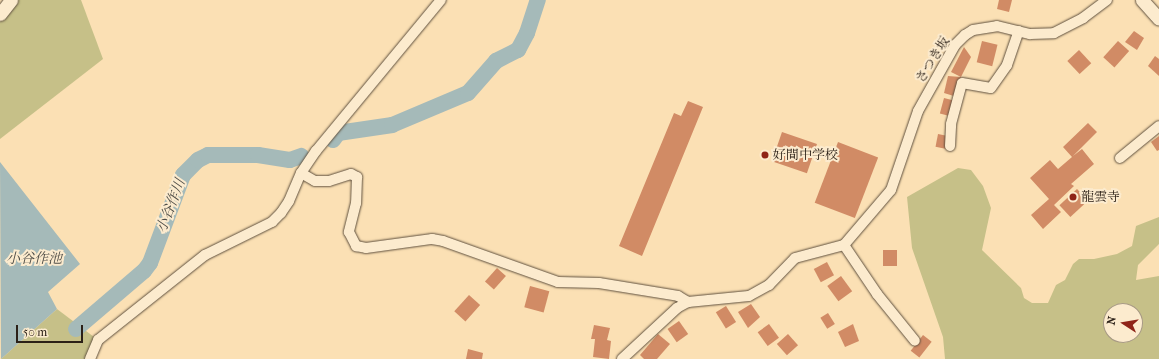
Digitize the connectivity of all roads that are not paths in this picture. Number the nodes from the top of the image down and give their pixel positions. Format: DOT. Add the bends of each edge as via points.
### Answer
graph roads {
  1 [pos="11,0"];
  2 [pos="441,0"];
  3 [pos="1107,0"];
  4 [pos="1142,0"];
  5 [pos="0,14"];
  6 [pos="1157,14"];
  7 [pos="1019,31"];
  8 [pos="1159,126"];
  9 [pos="950,146"];
  10 [pos="1120,158"];
  11 [pos="301,173"];
  12 [pos="844,245"];
  13 [pos="688,302"];
  14 [pos="915,341"];
  15 [pos="90,359"];
  16 [pos="622,359"];
  1 -- 5 [label="street"];
  2 -- 11 [label="street" via="366,88"];
  3 -- 7 [label="street, さつき坂" via="1083,18 1054,33 1043,35"];
  4 -- 6 [label="street"];
  7 -- 9 [label="street" via="1007,65 991,88 962,83 950,124"];
  7 -- 12 [label="street, さつき坂" via="986,26 973,30 955,46 918,111 891,190"];
  8 -- 10 [label="street"];
  11 -- 13 [label="street" via="315,180 329,181 351,174 357,177 356,203 349,232 356,246 366,248 432,239 558,282 599,283 678,296"];
  11 -- 15 [label="street" via="289,201 272,222 205,255 98,340"];
  12 -- 13 [label="street" via="795,258 769,285 749,296"];
  12 -- 14 [label="street" via="877,294"];
  13 -- 16 [label="street" via="677,308"];
}
